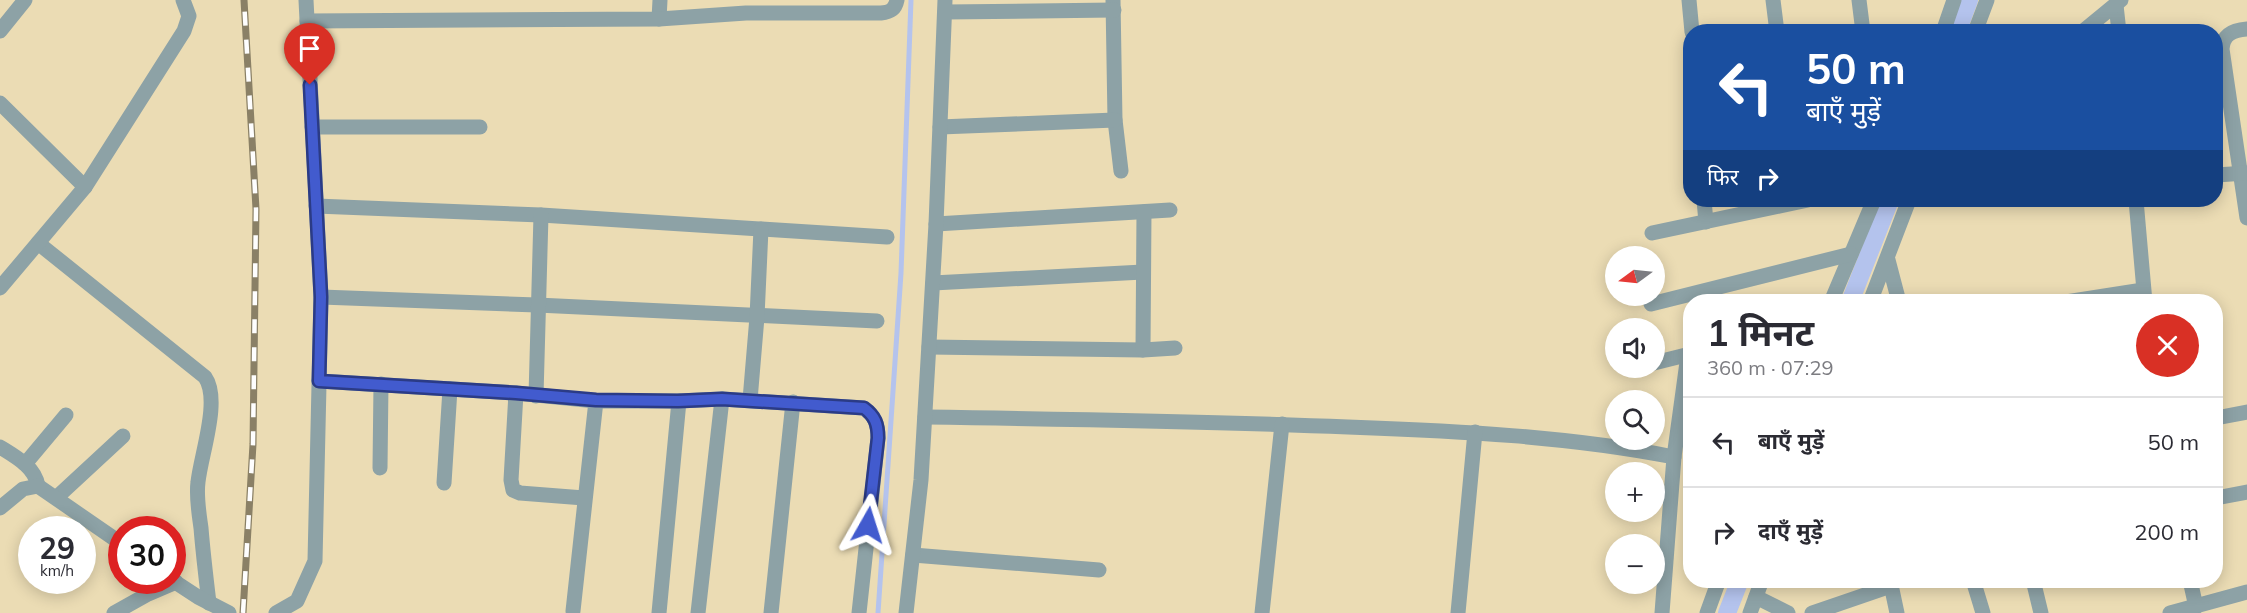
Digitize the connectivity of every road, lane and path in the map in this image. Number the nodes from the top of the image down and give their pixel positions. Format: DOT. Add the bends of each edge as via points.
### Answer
graph roads {
  1 [pos="25,0"];
  2 [pos="183,0"];
  3 [pos="306,0"];
  4 [pos="660,0"];
  5 [pos="897,0"];
  6 [pos="1689,0"];
  7 [pos="1773,0"];
  8 [pos="1859,0"];
  9 [pos="1954,0"];
  10 [pos="1987,0"];
  11 [pos="2118,2"];
  12 [pos="1024,5"];
  13 [pos="1114,5"];
  14 [pos="945,6"];
  15 [pos="746,7"];
  16 [pos="1948,8"];
  17 [pos="659,19"];
  18 [pos="307,21"];
  19 [pos="1691,24"];
  20 [pos="1776,24"];
  21 [pos="1862,24"];
  22 [pos="1945,24"];
  23 [pos="1978,24"];
  24 [pos="2092,24"];
  25 [pos="2119,24"];
  26 [pos="2247,29"];
  27 [pos="0,31"];
  28 [pos="2223,41"];
  29 [pos="2223,55"];
  30 [pos="0,103"];
  31 [pos="1115,120"];
  32 [pos="312,127"];
  33 [pos="480,127"];
  34 [pos="940,127"];
  35 [pos="1121,171"];
  36 [pos="2243,173"];
  37 [pos="2223,175"];
  38 [pos="85,187"];
  39 [pos="316,206"];
  40 [pos="1705,207"];
  41 [pos="1776,207"];
  42 [pos="1871,207"];
  43 [pos="1907,207"];
  44 [pos="2137,207"];
  45 [pos="1170,210"];
  46 [pos="1143,213"];
  47 [pos="541,215"];
  48 [pos="2247,218"];
  49 [pos="1706,222"];
  50 [pos="936,224"];
  51 [pos="761,229"];
  52 [pos="1652,232"];
  53 [pos="887,237"];
  54 [pos="38,243"];
  55 [pos="1851,254"];
  56 [pos="1888,260"];
  57 [pos="1143,272"];
  58 [pos="933,283"];
  59 [pos="0,288"];
  60 [pos="1692,294"];
  61 [pos="1834,294"];
  62 [pos="1873,294"];
  63 [pos="1897,294"];
  64 [pos="2144,294"];
  65 [pos="1683,296"];
  66 [pos="321,297"];
  67 [pos="1665,301"];
  68 [pos="537,305"];
  69 [pos="757,316"];
  70 [pos="877,321"];
  71 [pos="929,346"];
  72 [pos="1175,348"];
  73 [pos="1143,350"];
  74 [pos="1683,356"];
  75 [pos="1665,360"];
  76 [pos="319,381"];
  77 [pos="381,384"];
  78 [pos="450,389"];
  79 [pos="516,393"];
  80 [pos="1683,395"];
  81 [pos="537,396"];
  82 [pos="722,399"];
  83 [pos="596,400"];
  84 [pos="750,400"];
  85 [pos="678,401"];
  86 [pos="793,402"];
  87 [pos="2247,412"];
  88 [pos="66,415"];
  89 [pos="925,417"];
  90 [pos="2223,417"];
  91 [pos="1282,424"];
  92 [pos="1475,432"];
  93 [pos="123,436"];
  94 [pos="0,447"];
  95 [pos="1674,457"];
  96 [pos="25,464"];
  97 [pos="380,468"];
  98 [pos="444,483"];
  99 [pos="38,486"];
  100 [pos="2247,492"];
  101 [pos="2223,497"];
  102 [pos="56,498"];
  103 [pos="584,498"];
  104 [pos="0,508"];
  105 [pos="108,534"];
  106 [pos="913,555"];
  107 [pos="1099,570"];
  108 [pos="1716,588"];
  109 [pos="1759,588"];
  110 [pos="1878,588"];
  111 [pos="1892,588"];
  112 [pos="1975,588"];
  113 [pos="2035,588"];
  114 [pos="2192,588"];
  115 [pos="186,589"];
  116 [pos="2247,592"];
  117 [pos="150,594"];
  118 [pos="1756,597"];
  119 [pos="209,603"];
  120 [pos="2196,607"];
  121 [pos="573,611"];
  122 [pos="114,613"];
  123 [pos="229,613"];
  124 [pos="276,613"];
  125 [pos="659,613"];
  126 [pos="698,613"];
  127 [pos="771,613"];
  128 [pos="859,613"];
  129 [pos="906,613"];
  130 [pos="1262,613"];
  131 [pos="1458,613"];
  132 [pos="1662,613"];
  133 [pos="1707,613"];
  134 [pos="1750,613"];
  135 [pos="1788,613"];
  136 [pos="1812,613"];
  137 [pos="1897,613"];
  138 [pos="1983,613"];
  139 [pos="2041,613"];
  140 [pos="2170,613"];
  1 -- 27 [label="street"];
  2 -- 38 [label="street" via="189,16 184,31"];
  3 -- 18 [label="street"];
  4 -- 17 [label="street"];
  5 -- 15 [label="street" via="887,13"];
  6 -- 19 [label="street"];
  7 -- 20 [label="street"];
  8 -- 21 [label="street"];
  9 -- 16 [label="street"];
  10 -- 23 [label="street"];
  11 -- 24 [label="street"];
  11 -- 25 [label="street"];
  12 -- 13 [label="street"];
  12 -- 14 [label="street"];
  13 -- 31 [label="street"];
  14 -- 34 [label="street"];
  15 -- 17 [label="street"];
  16 -- 22 [label="street"];
  17 -- 18 [label="street"];
  18 -- 32 [label="street"];
  26 -- 28 [label="street" via="2228,34"];
  29 -- 36 [label="street"];
  30 -- 38 [label="street"];
  31 -- 34 [label="street"];
  31 -- 35 [label="street"];
  32 -- 33 [label="street"];
  32 -- 39 [label="street"];
  34 -- 50 [label="street"];
  36 -- 37 [label="street"];
  36 -- 48 [label="street"];
  38 -- 54 [label="street"];
  39 -- 47 [label="street"];
  39 -- 66 [label="street"];
  40 -- 49 [label="street"];
  41 -- 49 [label="street"];
  42 -- 55 [label="street"];
  43 -- 56 [label="street"];
  44 -- 64 [label="street"];
  45 -- 46 [label="street"];
  46 -- 50 [label="street"];
  46 -- 57 [label="street"];
  47 -- 51 [label="street"];
  47 -- 68 [label="street"];
  49 -- 52 [label="street"];
  50 -- 58 [label="street"];
  51 -- 53 [label="street"];
  51 -- 69 [label="street"];
  54 -- 59 [label="street"];
  54 -- 119 [label="street" via="209,383 211,407 197,495"];
  55 -- 60 [label="street"];
  55 -- 61 [label="street"];
  56 -- 62 [label="street"];
  56 -- 63 [label="street"];
  57 -- 58 [label="street"];
  57 -- 73 [label="street"];
  58 -- 71 [label="street"];
  65 -- 67 [label="street"];
  66 -- 68 [label="street"];
  66 -- 76 [label="street"];
  68 -- 69 [label="street"];
  68 -- 81 [label="street"];
  69 -- 70 [label="street"];
  69 -- 84 [label="street"];
  71 -- 73 [label="street"];
  71 -- 89 [label="street"];
  72 -- 73 [label="street"];
  74 -- 75 [label="street"];
  76 -- 77 [label="street"];
  76 -- 124 [label="street" via="315,561 297,601"];
  77 -- 78 [label="street"];
  77 -- 97 [label="street"];
  78 -- 79 [label="street"];
  78 -- 98 [label="street"];
  79 -- 81 [label="street"];
  79 -- 103 [label="street" via="513,489 520,493"];
  80 -- 95 [label="street"];
  81 -- 83 [label="street"];
  82 -- 84 [label="street"];
  82 -- 85 [label="street"];
  82 -- 126 [label="street"];
  83 -- 85 [label="street"];
  83 -- 103 [label="street"];
  84 -- 86 [label="street"];
  85 -- 125 [label="street"];
  86 -- 127 [label="street"];
  86 -- 128 [label="street" via="864,408 873,414 878,427"];
  87 -- 90 [label="street"];
  88 -- 96 [label="street"];
  89 -- 91 [label="street"];
  89 -- 106 [label="street"];
  91 -- 92 [label="street"];
  91 -- 130 [label="street"];
  92 -- 95 [label="street" via="1628,448"];
  92 -- 131 [label="street"];
  93 -- 102 [label="street"];
  94 -- 96 [label="street"];
  95 -- 132 [label="street"];
  96 -- 99 [label="street"];
  99 -- 102 [label="street"];
  99 -- 104 [label="street" via="23,489"];
  100 -- 101 [label="street"];
  102 -- 105 [label="street"];
  103 -- 121 [label="street"];
  106 -- 107 [label="street"];
  106 -- 129 [label="street"];
  108 -- 133 [label="street"];
  109 -- 118 [label="street"];
  110 -- 136 [label="street"];
  111 -- 137 [label="street"];
  112 -- 138 [label="street"];
  113 -- 139 [label="street"];
  114 -- 120 [label="street"];
  115 -- 119 [label="street"];
  116 -- 120 [label="street"];
  117 -- 122 [label="street"];
  118 -- 134 [label="street"];
  118 -- 135 [label="street"];
  119 -- 123 [label="street"];
  120 -- 140 [label="street"];
}
